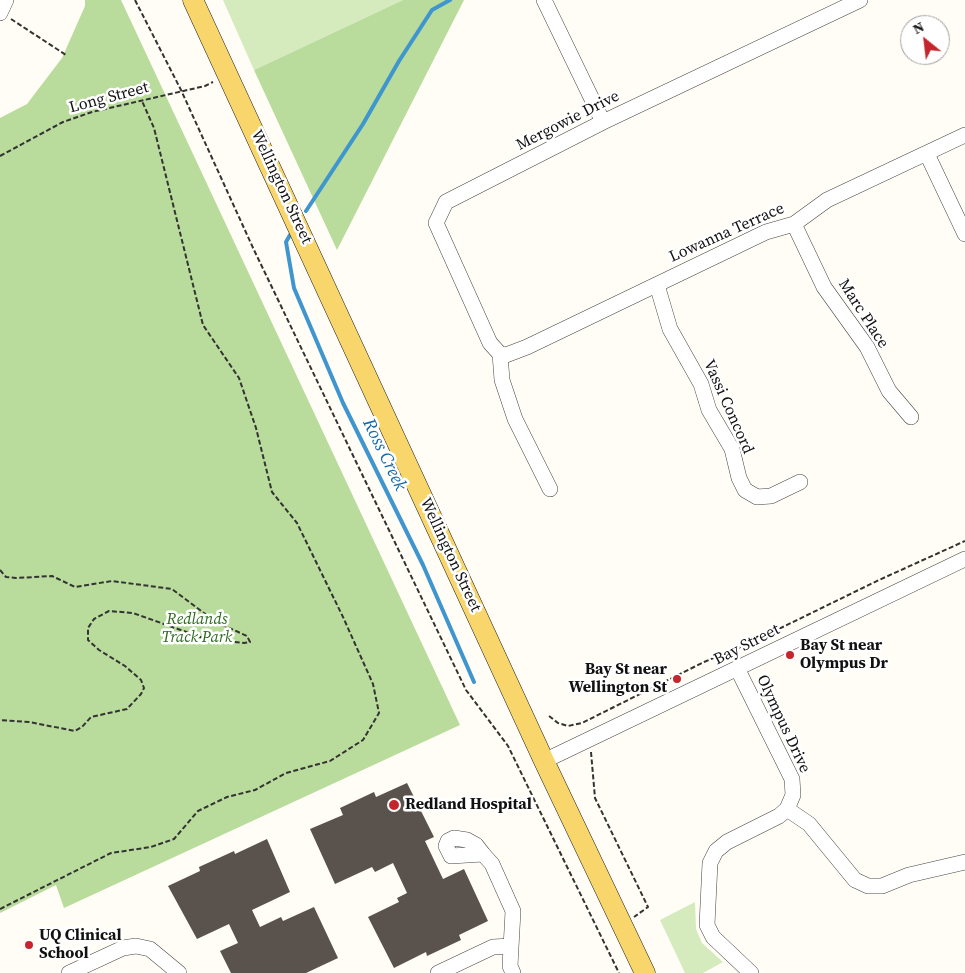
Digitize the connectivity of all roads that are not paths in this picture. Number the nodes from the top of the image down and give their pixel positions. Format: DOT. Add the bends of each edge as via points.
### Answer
graph roads {
  1 [pos="6,0"];
  2 [pos="193,0"];
  3 [pos="544,0"];
  4 [pos="860,0"];
  5 [pos="0,13"];
  6 [pos="603,122"];
  7 [pos="965,135"];
  8 [pos="926,154"];
  9 [pos="794,224"];
  10 [pos="965,234"];
  11 [pos="657,284"];
  12 [pos="500,354"];
  13 [pos="912,417"];
  14 [pos="800,482"];
  15 [pos="550,489"];
  16 [pos="965,559"];
  17 [pos="738,670"];
  18 [pos="544,761"];
  19 [pos="787,809"];
  20 [pos="484,854"];
  21 [pos="965,862"];
  22 [pos="510,946"];
  23 [pos="69,973"];
  24 [pos="179,973"];
  25 [pos="438,973"];
  26 [pos="513,973"];
  27 [pos="645,973"];
  28 [pos="751,973"];
  1 -- 5 [label="street"];
  2 -- 18 [label="main road, Wellington Street"];
  3 -- 6 [label="street"];
  4 -- 6 [label="street, Mergowie Drive"];
  6 -- 12 [label="street, Mergowie Drive" via="446,202 436,223 490,343"];
  7 -- 8 [label="street, Lowanna Terrace"];
  8 -- 9 [label="street, Lowanna Terrace" via="827,200"];
  8 -- 10 [label="street"];
  9 -- 11 [label="street, Lowanna Terrace" via="766,232"];
  9 -- 13 [label="street, Marc Place" via="824,287 866,347 890,391"];
  11 -- 12 [label="street, Lowanna Terrace" via="527,347"];
  11 -- 14 [label="street, Vassi Concord" via="670,329 694,370 709,410 732,449 745,490 757,497 771,496"];
  12 -- 15 [label="street" via="502,380 515,419"];
  16 -- 17 [label="street, Bay Street"];
  17 -- 18 [label="street, Bay Street"];
  17 -- 19 [label="street, Olympus Drive" via="792,779 793,795"];
  18 -- 27 [label="main road, Wellington Street"];
  19 -- 21 [label="street" via="809,824 855,880 868,886 882,886 909,875"];
  19 -- 28 [label="street" via="727,842 716,851 710,863 707,925 713,937"];
  20 -- 22 [label="street" via="492,864 513,911"];
  22 -- 25 [label="street" via="493,947"];
  22 -- 26 [label="street"];
  23 -- 24 [label="street" via="123,948 136,946 150,950"];
}
